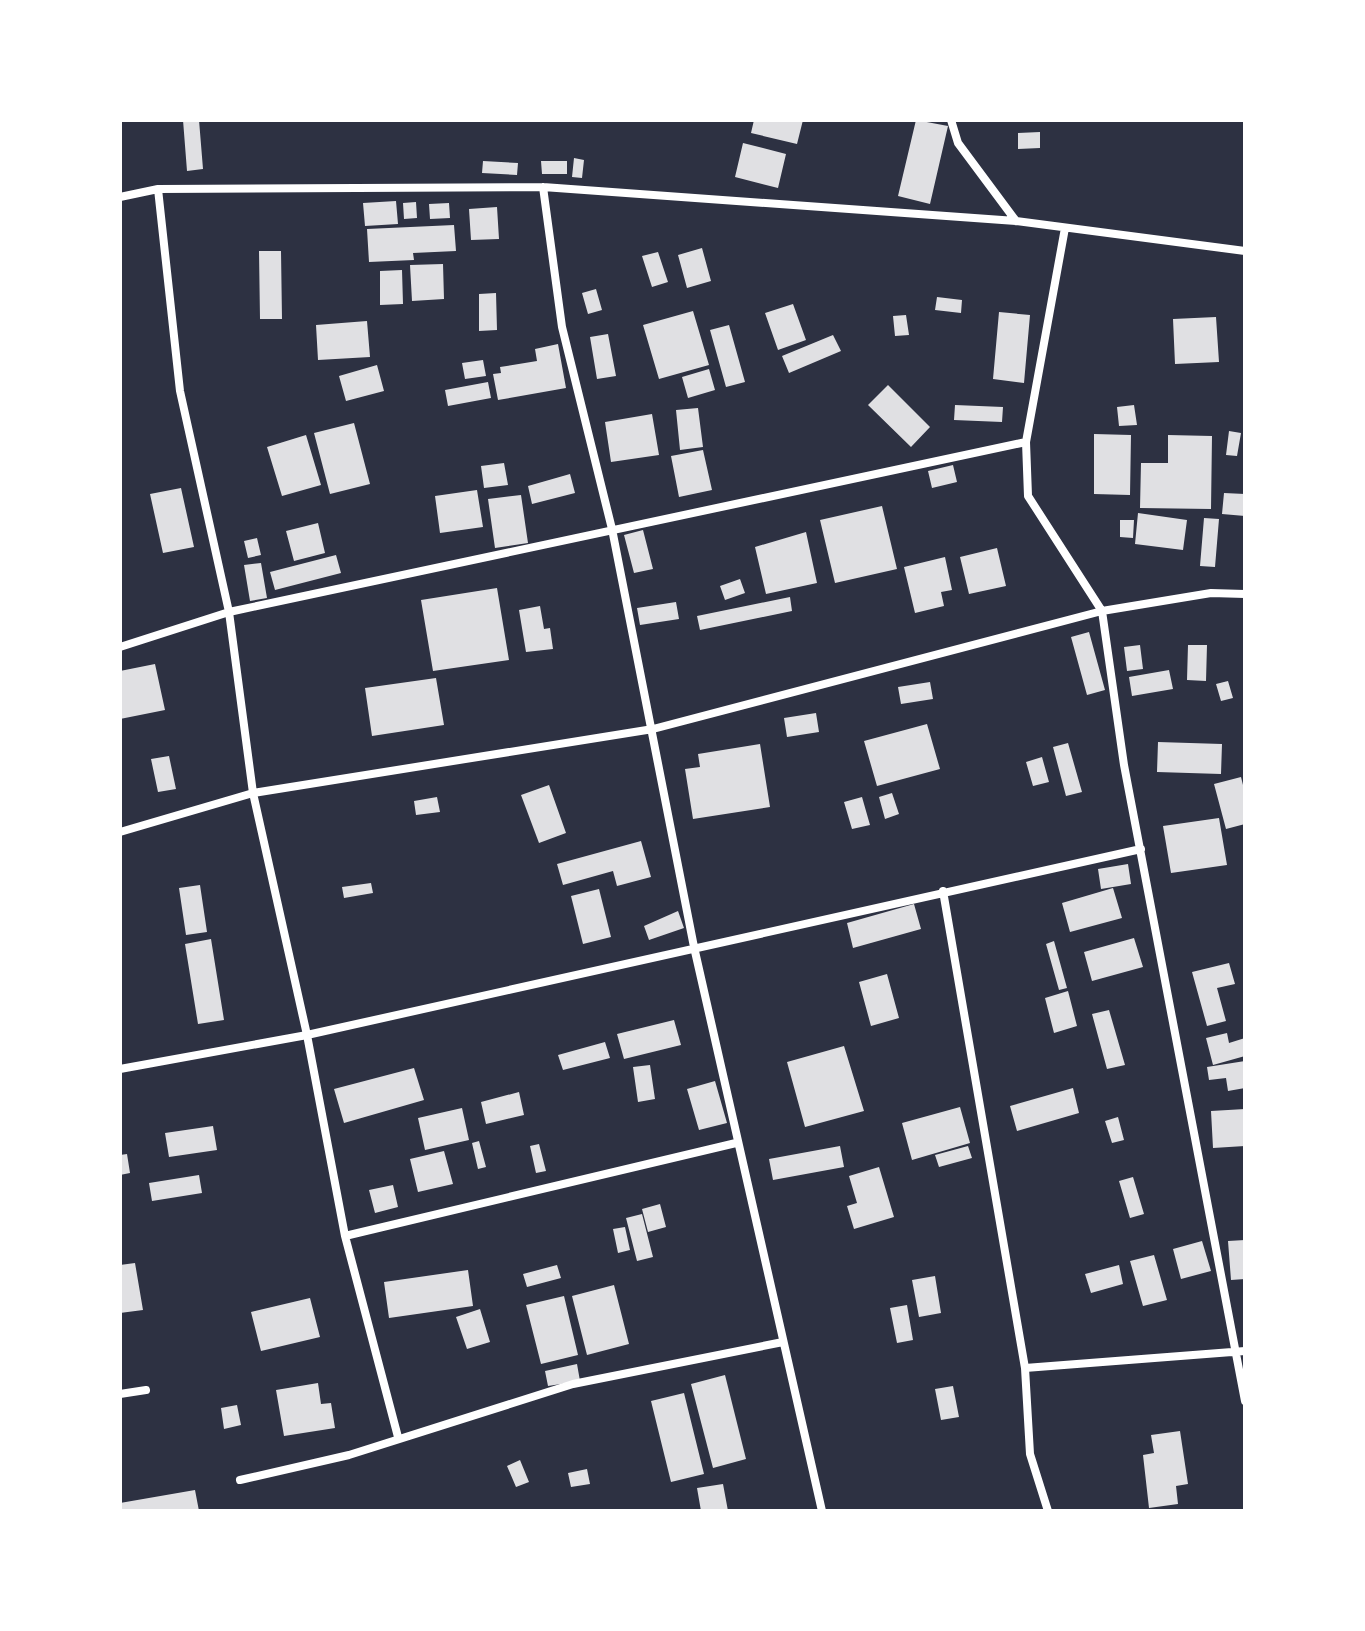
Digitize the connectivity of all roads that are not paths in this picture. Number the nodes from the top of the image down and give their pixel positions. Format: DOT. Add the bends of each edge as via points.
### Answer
graph roads {
  1 [pos="951,120"];
  2 [pos="543,187"];
  3 [pos="158,189"];
  4 [pos="120,191"];
  5 [pos="120,197"];
  6 [pos="1016,221"];
  7 [pos="1065,228"];
  8 [pos="1245,251"];
  9 [pos="1026,442"];
  10 [pos="612,529"];
  11 [pos="1245,594"];
  12 [pos="1102,611"];
  13 [pos="229,612"];
  14 [pos="120,647"];
  15 [pos="653,729"];
  16 [pos="253,793"];
  17 [pos="120,832"];
  18 [pos="1141,849"];
  19 [pos="943,891"];
  20 [pos="694,947"];
  21 [pos="307,1035"];
  22 [pos="120,1069"];
  23 [pos="736,1143"];
  24 [pos="345,1236"];
  25 [pos="783,1342"];
  26 [pos="1240,1352"];
  27 [pos="1025,1368"];
  28 [pos="146,1390"];
  29 [pos="120,1394"];
  30 [pos="1245,1401"];
  31 [pos="398,1437"];
  32 [pos="240,1480"];
  33 [pos="822,1511"];
  34 [pos="1048,1511"];
  1 -- 6 [label="street" via="958,143"];
  2 -- 3 [label="street"];
  2 -- 6 [label="street"];
  2 -- 10 [label="street" via="562,327"];
  3 -- 5 [label="street"];
  3 -- 13 [label="street" via="180,391"];
  4 -- 5 [label="street"];
  6 -- 7 [label="street"];
  7 -- 8 [label="street"];
  7 -- 9 [label="street"];
  9 -- 10 [label="street"];
  9 -- 12 [label="street" via="1028,496"];
  10 -- 13 [label="street"];
  10 -- 15 [label="street"];
  11 -- 12 [label="street" via="1211,593"];
  12 -- 15 [label="street"];
  12 -- 18 [label="street"];
  13 -- 14 [label="street"];
  13 -- 16 [label="street"];
  15 -- 16 [label="street"];
  15 -- 20 [label="street"];
  16 -- 17 [label="street"];
  16 -- 21 [label="street"];
  18 -- 19 [label="street"];
  18 -- 26 [label="street"];
  19 -- 20 [label="street"];
  19 -- 27 [label="street"];
  20 -- 21 [label="street"];
  20 -- 23 [label="street"];
  21 -- 22 [label="street"];
  21 -- 24 [label="street"];
  23 -- 24 [label="street"];
  23 -- 25 [label="street"];
  24 -- 31 [label="street"];
  25 -- 31 [label="street" via="573,1384"];
  25 -- 33 [label="street"];
  26 -- 27 [label="street"];
  26 -- 30 [label="street"];
  27 -- 34 [label="street" via="1030,1454"];
  28 -- 29 [label="street"];
  31 -- 32 [label="street" via="335,1459"];
}
